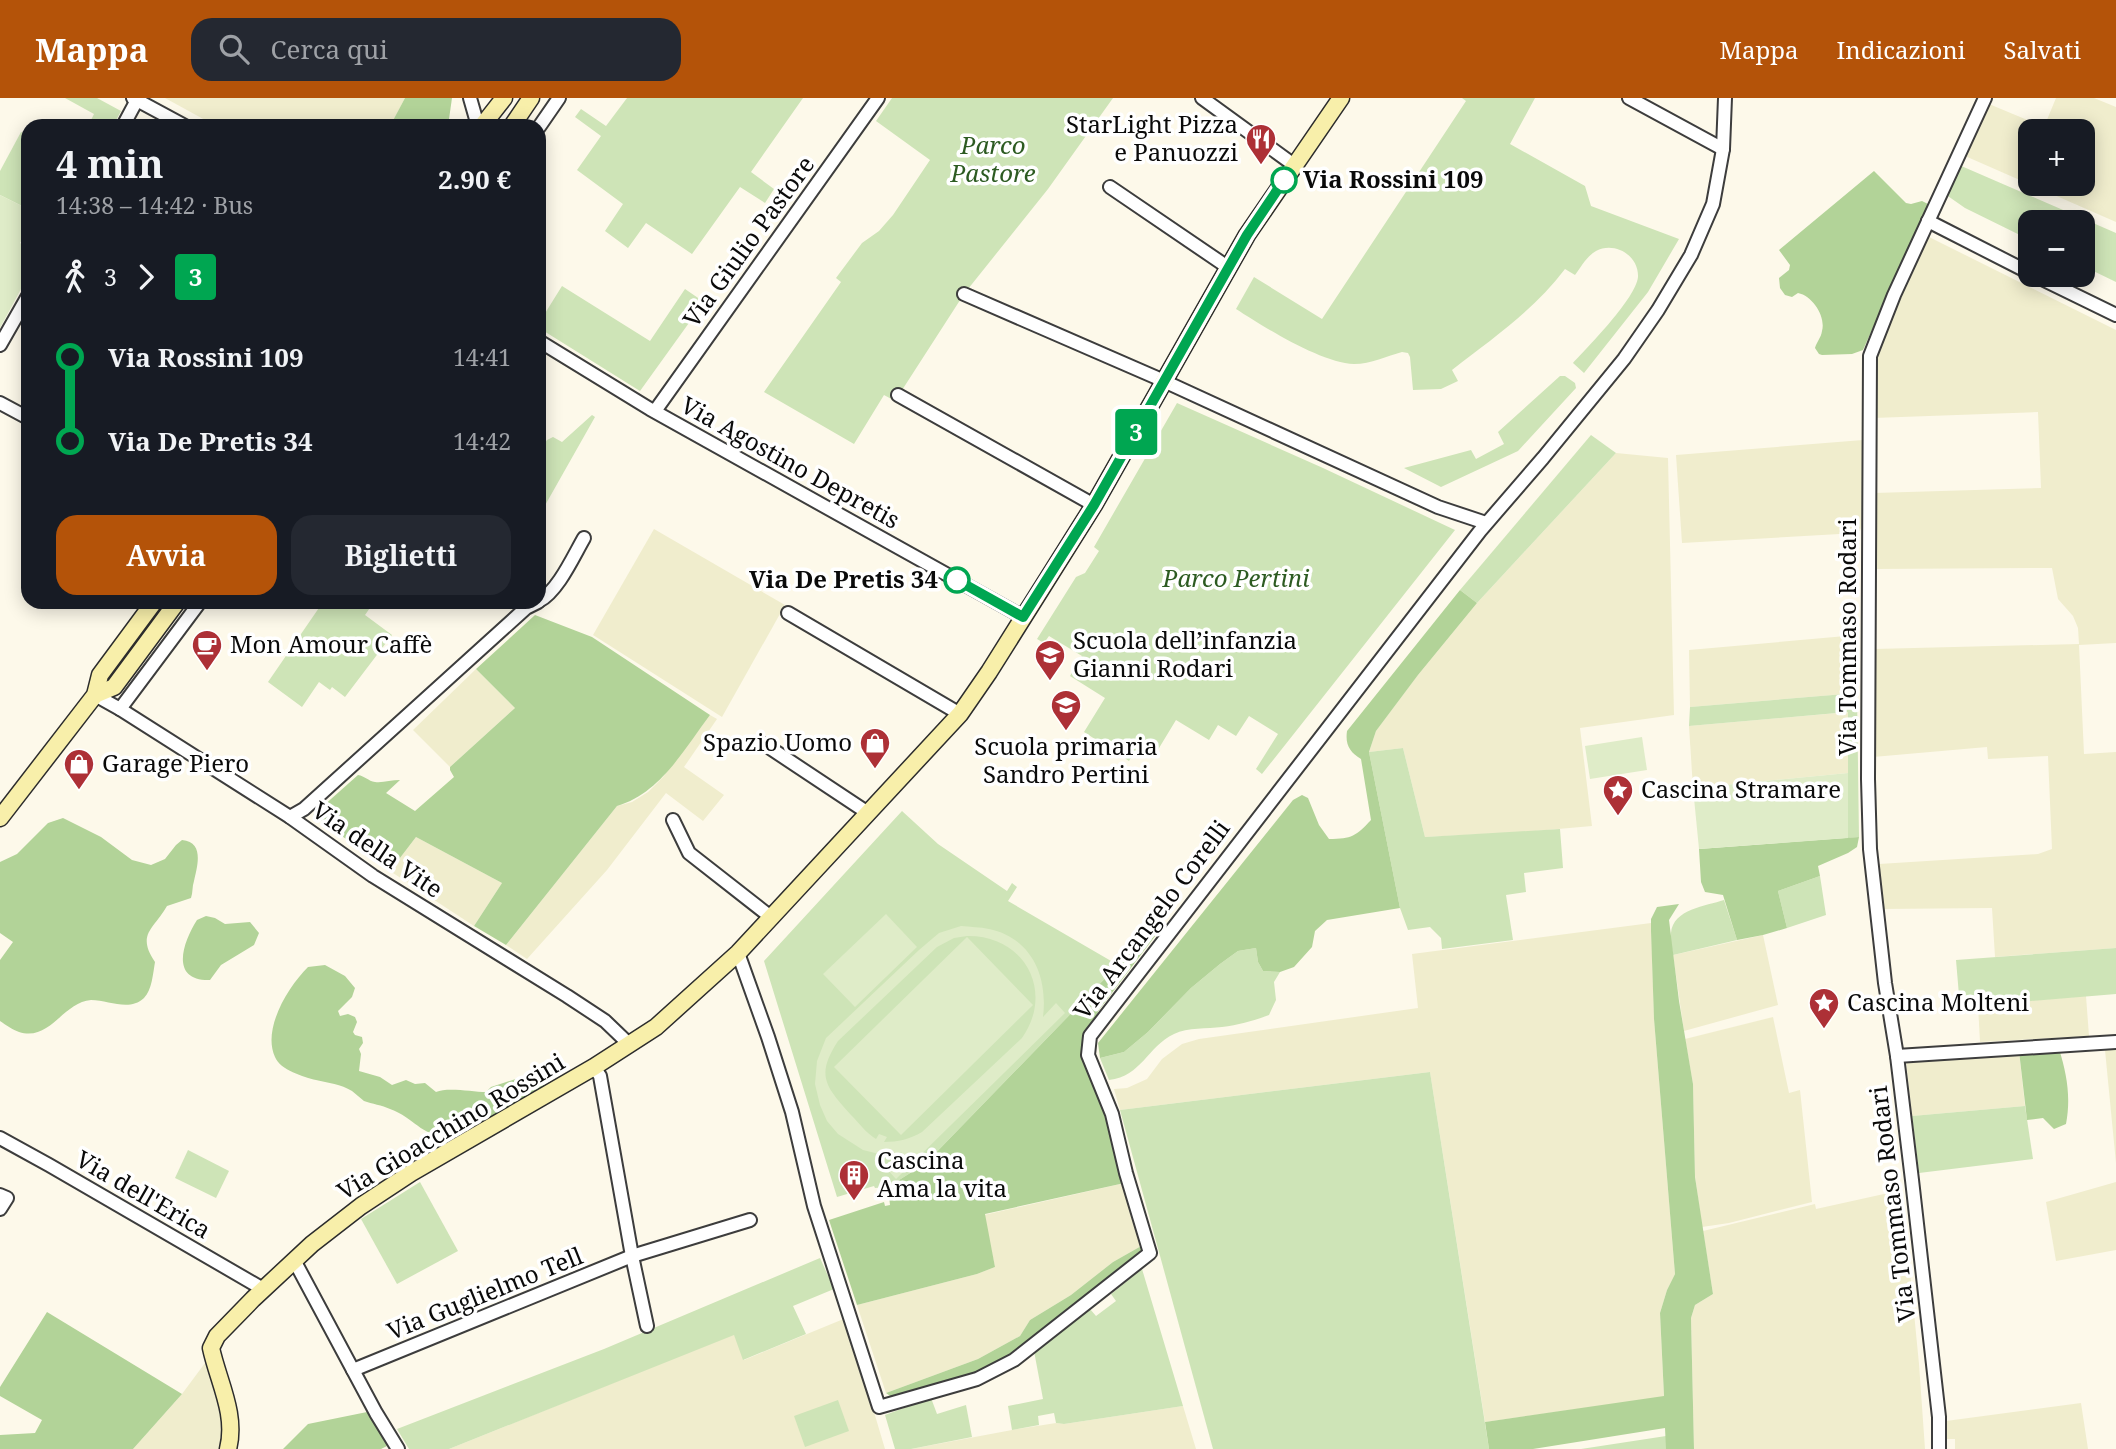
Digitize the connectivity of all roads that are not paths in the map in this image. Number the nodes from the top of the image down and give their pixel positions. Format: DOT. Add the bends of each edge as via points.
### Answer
graph roads {
  1 [pos="470,98"];
  2 [pos="504,98"];
  3 [pos="531,98"];
  4 [pos="559,98"];
  5 [pos="878,98"];
  6 [pos="1202,98"];
  7 [pos="1340,98"];
  8 [pos="1629,98"];
  9 [pos="1725,98"];
  10 [pos="1986,98"];
  11 [pos="135,99"];
  12 [pos="126,119"];
  13 [pos="172,119"];
  14 [pos="476,119"];
  15 [pos="488,119"];
  16 [pos="517,119"];
  17 [pos="545,119"];
  18 [pos="1723,149"];
  19 [pos="1294,165"];
  20 [pos="1110,187"];
  21 [pos="1928,221"];
  22 [pos="2018,267"];
  23 [pos="1229,268"];
  24 [pos="2058,287"];
  25 [pos="964,294"];
  26 [pos="21,308"];
  27 [pos="2116,316"];
  28 [pos="0,345"];
  29 [pos="546,345"];
  30 [pos="1164,381"];
  31 [pos="898,395"];
  32 [pos="0,403"];
  33 [pos="655,411"];
  34 [pos="21,414"];
  35 [pos="1094,505"];
  36 [pos="1486,523"];
  37 [pos="584,538"];
  38 [pos="546,598"];
  39 [pos="149,609"];
  40 [pos="172,609"];
  41 [pos="176,609"];
  42 [pos="195,609"];
  43 [pos="525,609"];
  44 [pos="788,613"];
  45 [pos="1023,617"];
  46 [pos="186,621"];
  47 [pos="95,695"];
  48 [pos="120,709"];
  49 [pos="960,714"];
  50 [pos="764,744"];
  51 [pos="868,813"];
  52 [pos="290,817"];
  53 [pos="0,818"];
  54 [pos="673,820"];
  55 [pos="772,918"];
  56 [pos="738,953"];
  57 [pos="2116,1042"];
  58 [pos="630,1045"];
  59 [pos="1897,1056"];
  60 [pos="594,1068"];
  61 [pos="0,1138"];
  62 [pos="0,1195"];
  63 [pos="0,1209"];
  64 [pos="750,1220"];
  65 [pos="632,1256"];
  66 [pos="295,1260"];
  67 [pos="264,1289"];
  68 [pos="647,1326"];
  69 [pos="353,1370"];
  70 [pos="228,1449"];
  71 [pos="398,1449"];
  72 [pos="1939,1449"];
  1 -- 14 [label="street"];
  2 -- 15 [label="street"];
  3 -- 16 [label="street"];
  4 -- 17 [label="street"];
  5 -- 33 [label="street, Via Giulio Pastore"];
  6 -- 19 [label="street"];
  7 -- 19 [label="street, Via Gioacchino Rossini"];
  8 -- 18 [label="street"];
  9 -- 18 [label="street"];
  10 -- 21 [label="street, Via Tommaso Rodari"];
  11 -- 12 [label="street"];
  11 -- 13 [label="street"];
  18 -- 36 [label="street" via="1713,204 1691,255 1658,310 1624,359"];
  19 -- 23 [label="street, Via Gioacchino Rossini"];
  20 -- 23 [label="street"];
  21 -- 22 [label="street"];
  21 -- 59 [label="street, Via Tommaso Rodari" via="1870,356 1870,849"];
  23 -- 30 [label="street, Via Gioacchino Rossini"];
  24 -- 27 [label="street"];
  25 -- 30 [label="street"];
  26 -- 28 [label="street"];
  29 -- 33 [label="street, Via Agostino Depretis"];
  30 -- 35 [label="street, Via Gioacchino Rossini"];
  30 -- 36 [label="street" via="1438,507"];
  31 -- 35 [label="street"];
  32 -- 34 [label="street"];
  33 -- 45 [label="street, Via Agostino Depretis"];
  35 -- 45 [label="street, Via Gioacchino Rossini"];
  36 -- 56 [label="street, Via Arcangelo Corelli" via="1090,1036 1088,1055 1112,1114 1150,1253 1014,1360 977,1379 879,1407 814,1206 792,1112"];
  37 -- 38 [label="street"];
  39 -- 47 [label="street" via="100,676"];
  40 -- 47 [label="street" via="114,687"];
  41 -- 46 [label="street"];
  42 -- 46 [label="street"];
  43 -- 52 [label="street"];
  44 -- 49 [label="street"];
  45 -- 49 [label="street, Via Gioacchino Rossini"];
  46 -- 48 [label="street"];
  47 -- 48 [label="street, Via della Vite"];
  47 -- 53 [label="street"];
  48 -- 52 [label="street, Via della Vite"];
  49 -- 51 [label="street, Via Gioacchino Rossini"];
  50 -- 51 [label="street"];
  51 -- 55 [label="street, Via Gioacchino Rossini"];
  52 -- 58 [label="street, Via della Vite" via="373,876 586,1008"];
  54 -- 55 [label="street" via="689,853"];
  55 -- 56 [label="street, Via Gioacchino Rossini"];
  56 -- 58 [label="street, Via Gioacchino Rossini"];
  57 -- 59 [label="street"];
  58 -- 60 [label="street, Via Gioacchino Rossini"];
  59 -- 72 [label="street, Via Tommaso Rodari"];
  60 -- 65 [label="street" via="600,1079"];
  60 -- 66 [label="street, Via Gioacchino Rossini" via="377,1195"];
  61 -- 67 [label="street, Via dell'Erica"];
  62 -- 63 [label="street" via="7,1198"];
  64 -- 65 [label="street, Via Guglielmo Tell"];
  65 -- 68 [label="street"];
  65 -- 69 [label="street, Via Guglielmo Tell"];
  66 -- 67 [label="street, Via Gioacchino Rossini"];
  66 -- 69 [label="street"];
  67 -- 70 [label="street, Via Gioacchino Rossini" via="217,1336 211,1348 228,1403"];
  69 -- 71 [label="street"];
}
